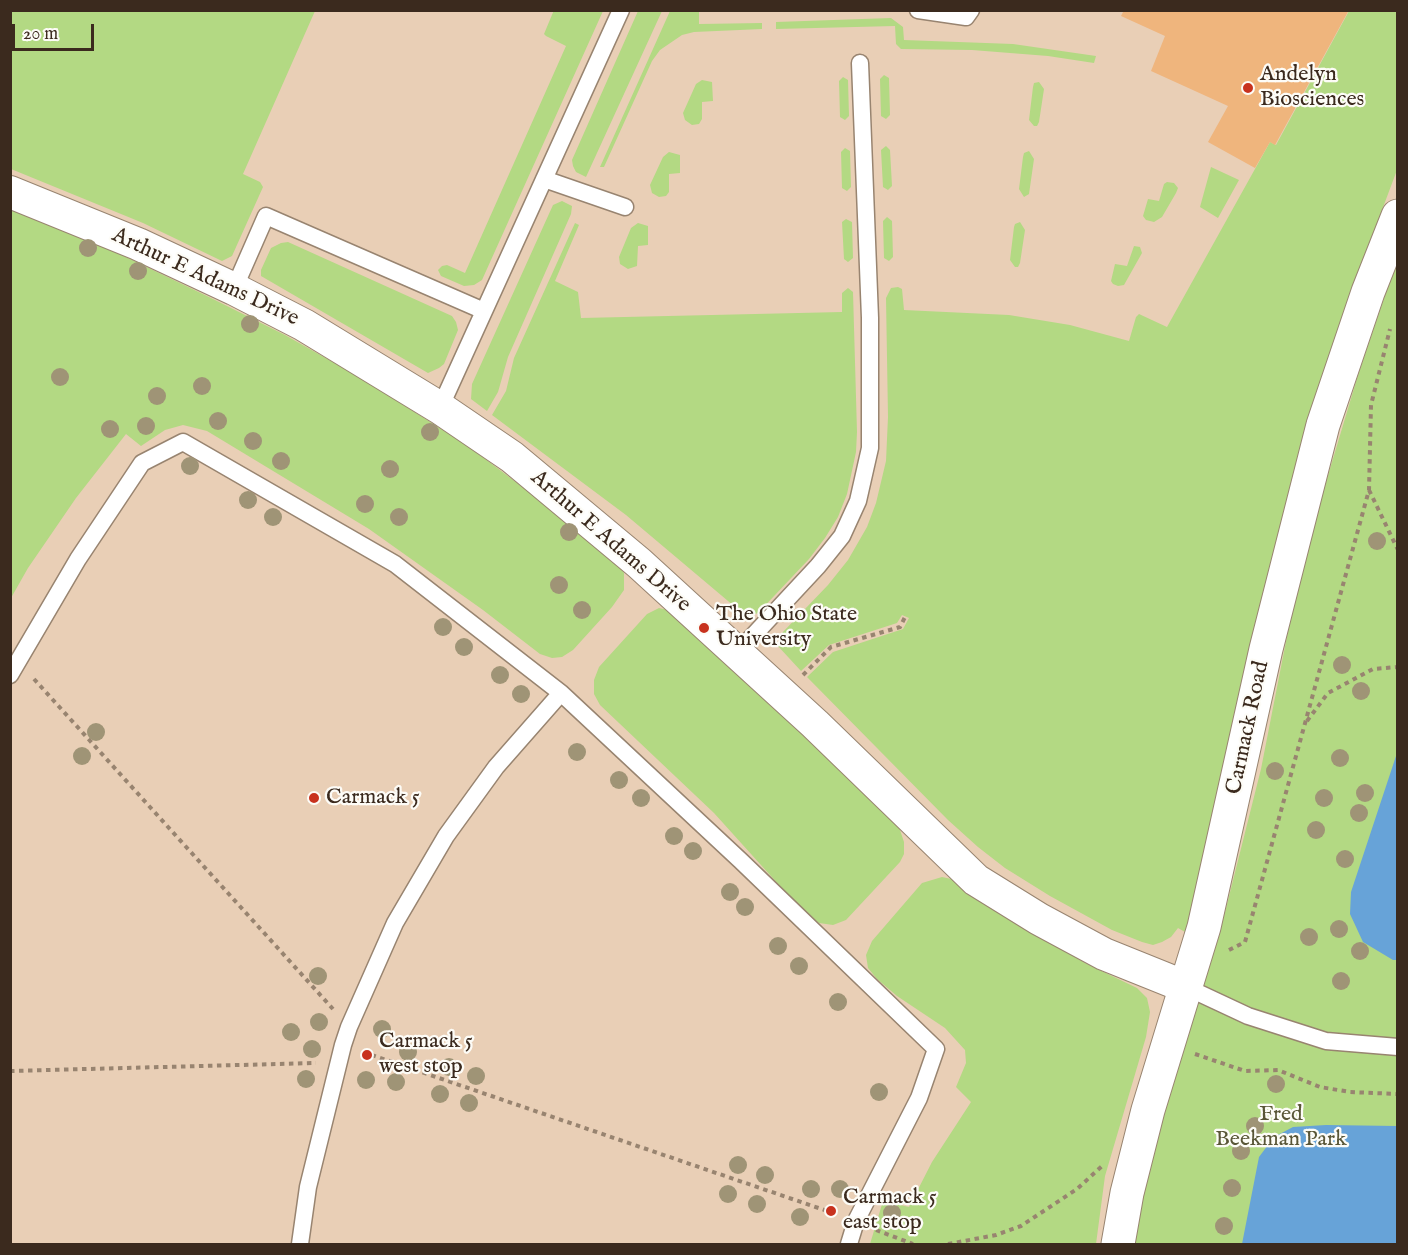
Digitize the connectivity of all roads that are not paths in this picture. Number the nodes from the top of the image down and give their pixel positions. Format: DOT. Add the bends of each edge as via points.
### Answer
graph roads {
  1 [pos="621,10"];
  2 [pos="918,10"];
  3 [pos="971,10"];
  4 [pos="860,63"];
  5 [pos="544,178"];
  6 [pos="10,192"];
  7 [pos="625,207"];
  8 [pos="1398,216"];
  9 [pos="234,289"];
  10 [pos="484,311"];
  11 [pos="440,408"];
  12 [pos="737,653"];
  13 [pos="14,667"];
  14 [pos="561,693"];
  15 [pos="1186,987"];
  16 [pos="1398,1047"];
  17 [pos="300,1245"];
  18 [pos="849,1245"];
  19 [pos="1118,1245"];
  1 -- 5 [label="lane"];
  2 -- 3 [label="lane" via="966,17"];
  4 -- 12 [label="lane" via="870,318 870,448 858,501 842,536"];
  5 -- 7 [label="lane"];
  5 -- 10 [label="lane"];
  6 -- 9 [label="street, Arthur E Adams Drive" via="138,244"];
  8 -- 15 [label="street, Carmack Road" via="1323,425 1266,649 1204,927"];
  9 -- 10 [label="lane" via="266,216"];
  9 -- 11 [label="street, Arthur E Adams Drive" via="304,325"];
  10 -- 11 [label="lane"];
  11 -- 12 [label="street, Arthur E Adams Drive" via="512,457 639,563"];
  12 -- 15 [label="street, Arthur E Adams Drive" via="975,880 1104,954"];
  13 -- 14 [label="lane" via="142,463 183,442 395,564"];
  14 -- 17 [label="lane" via="496,766 446,836 395,923 343,1045 308,1187"];
  14 -- 18 [label="lane" via="936,1049 919,1098 856,1221"];
  15 -- 16 [label="lane" via="1248,1016 1326,1041"];
  15 -- 19 [label="street, Carmack Road" via="1148,1110"];
}
